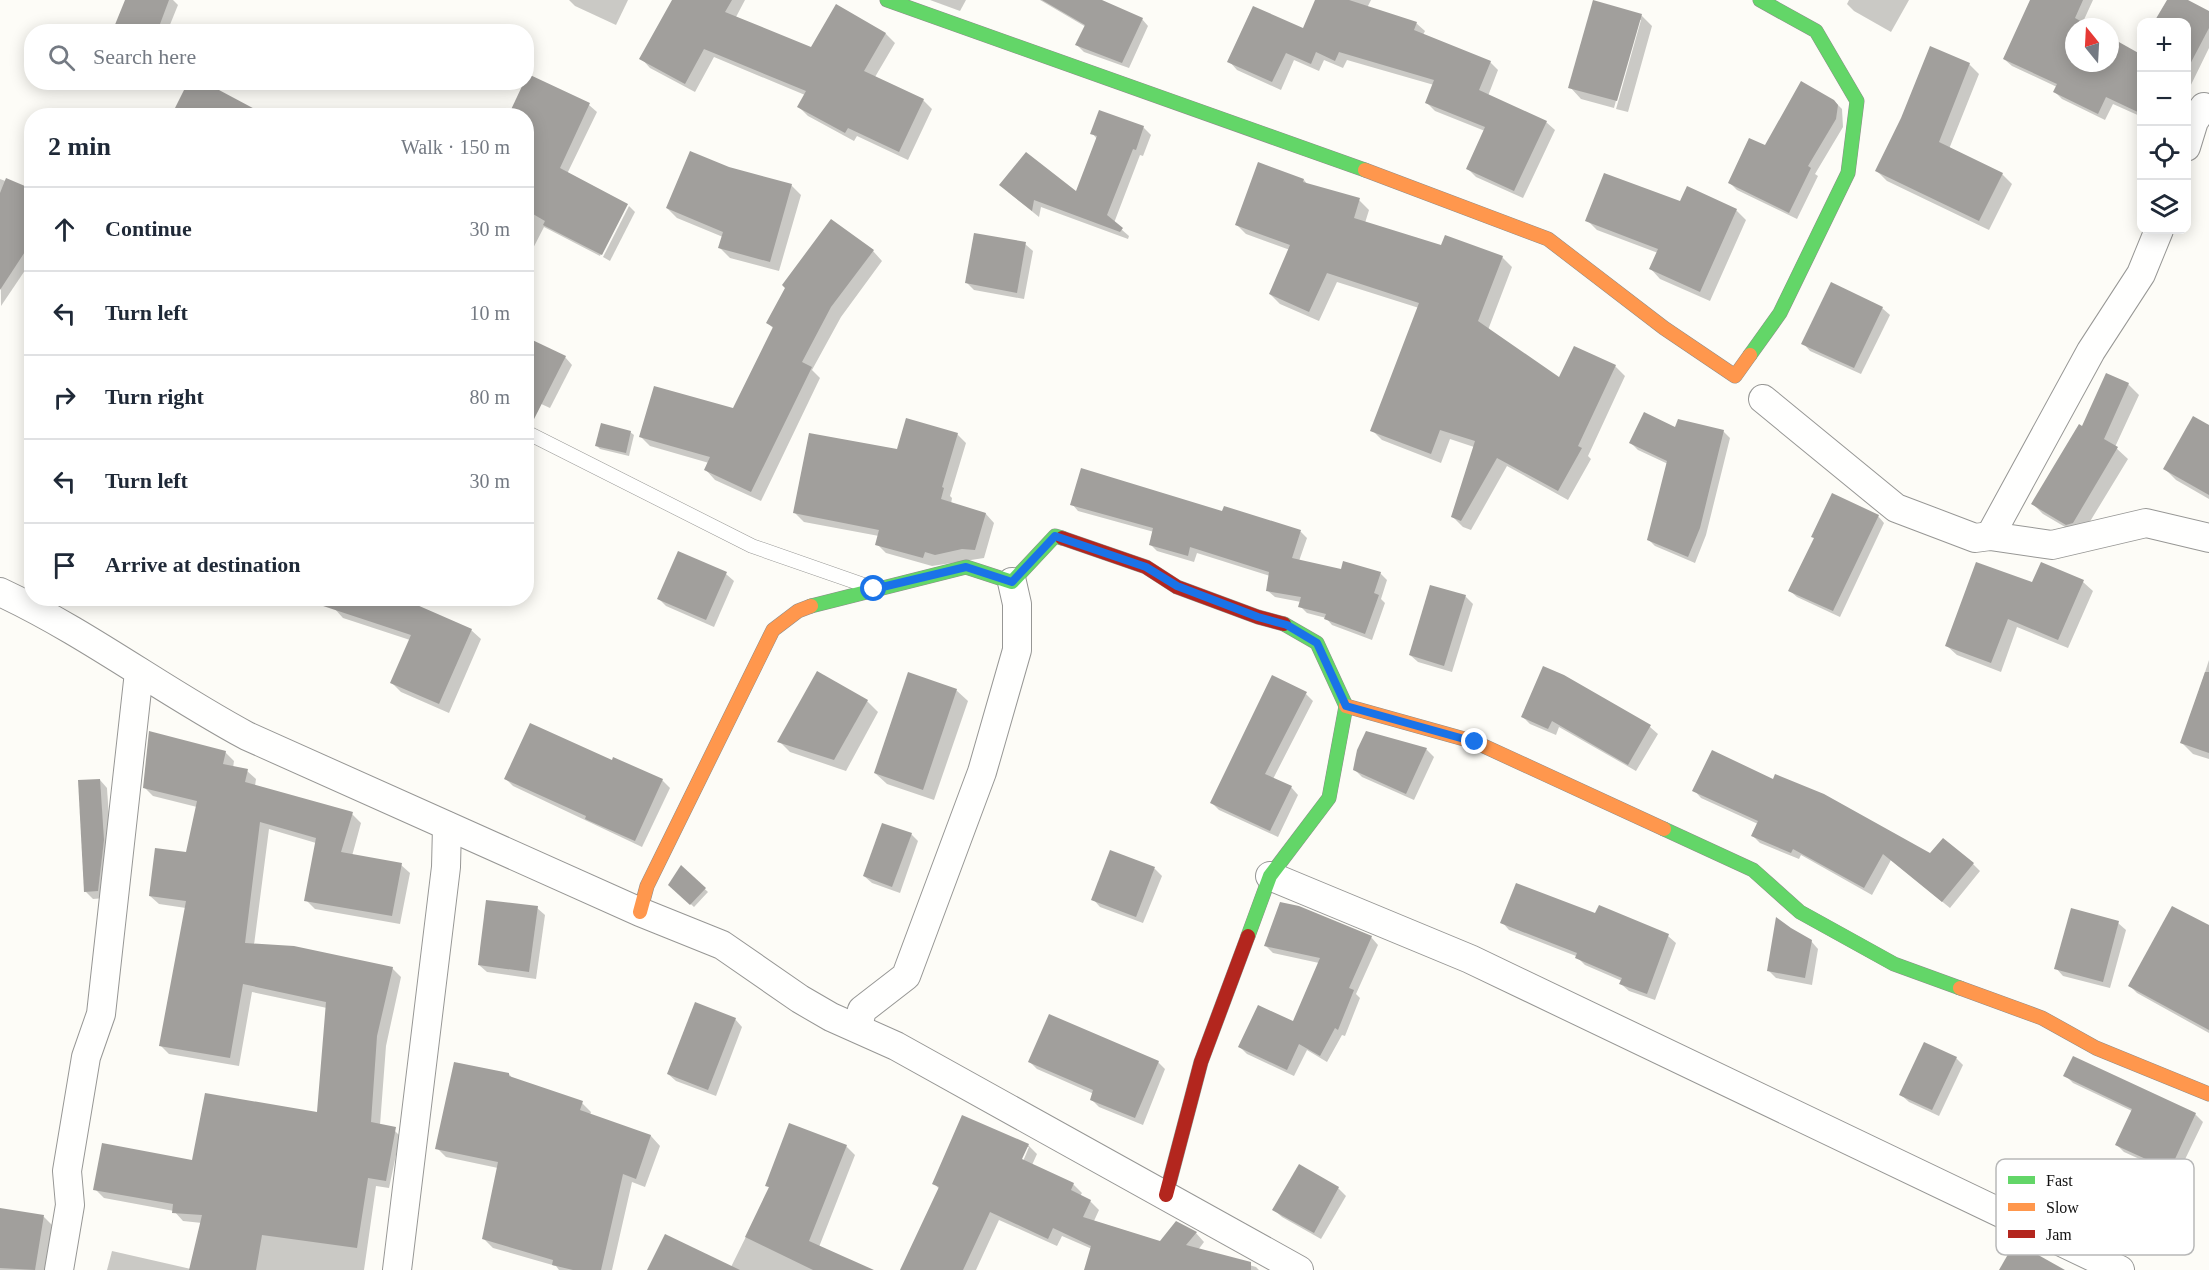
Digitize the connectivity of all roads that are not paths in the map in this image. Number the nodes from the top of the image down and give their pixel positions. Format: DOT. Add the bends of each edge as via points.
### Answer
graph roads {
  1 [pos="887,0"];
  2 [pos="1760,0"];
  3 [pos="2209,110"];
  4 [pos="2191,132"];
  5 [pos="2157,234"];
  6 [pos="1763,399"];
  7 [pos="534,436"];
  8 [pos="1990,536"];
  9 [pos="2209,538"];
  10 [pos="1012,582"];
  11 [pos="874,589"];
  12 [pos="0,592"];
  13 [pos="24,603"];
  14 [pos="30,606"];
  15 [pos="139,672"];
  16 [pos="1346,706"];
  17 [pos="447,826"];
  18 [pos="1270,876"];
  19 [pos="640,912"];
  20 [pos="858,1028"];
  21 [pos="2209,1094"];
  22 [pos="1166,1195"];
  23 [pos="1996,1210"];
  24 [pos="2089,1255"];
  25 [pos="400,1269"];
  26 [pos="59,1270"];
  27 [pos="1299,1270"];
  28 [pos="2120,1270"];
  1 -- 2 [label="street" via="1294,143 1548,239 1664,328 1735,376 1780,314 1848,173 1857,101 1816,31"];
  3 -- 4 [label="street" via="2204,107"];
  5 -- 8 [label="street" via="2141,274 2091,351"];
  6 -- 8 [label="street" via="1896,508 1975,538"];
  7 -- 11 [label="lane" via="752,546"];
  8 -- 9 [label="street" via="2052,545 2146,523"];
  10 -- 11 [label="street" via="966,567"];
  10 -- 16 [label="street" via="1055,536 1146,567 1177,586 1287,625 1317,643"];
  10 -- 20 [label="street" via="1017,604 1017,650 982,772 906,976 862,1010"];
  11 -- 19 [label="street" via="798,611 773,630 647,886"];
  12 -- 13 [label="street"];
  14 -- 15 [label="street"];
  15 -- 17 [label="street" via="247,736"];
  15 -- 26 [label="street" via="101,1014 86,1057 67,1171 70,1205"];
  16 -- 18 [label="street" via="1329,798"];
  16 -- 21 [label="street" via="1475,742 1753,870 1800,912 1894,964 2042,1018 2096,1048"];
  17 -- 19 [label="street"];
  17 -- 25 [label="street" via="446,867"];
  18 -- 22 [label="street" via="1201,1062"];
  18 -- 23 [label="street" via="1470,958"];
  19 -- 20 [label="street" via="722,945 800,999"];
  20 -- 22 [label="street"];
  22 -- 27 [label="street"];
  24 -- 28 [label="street"];
}
